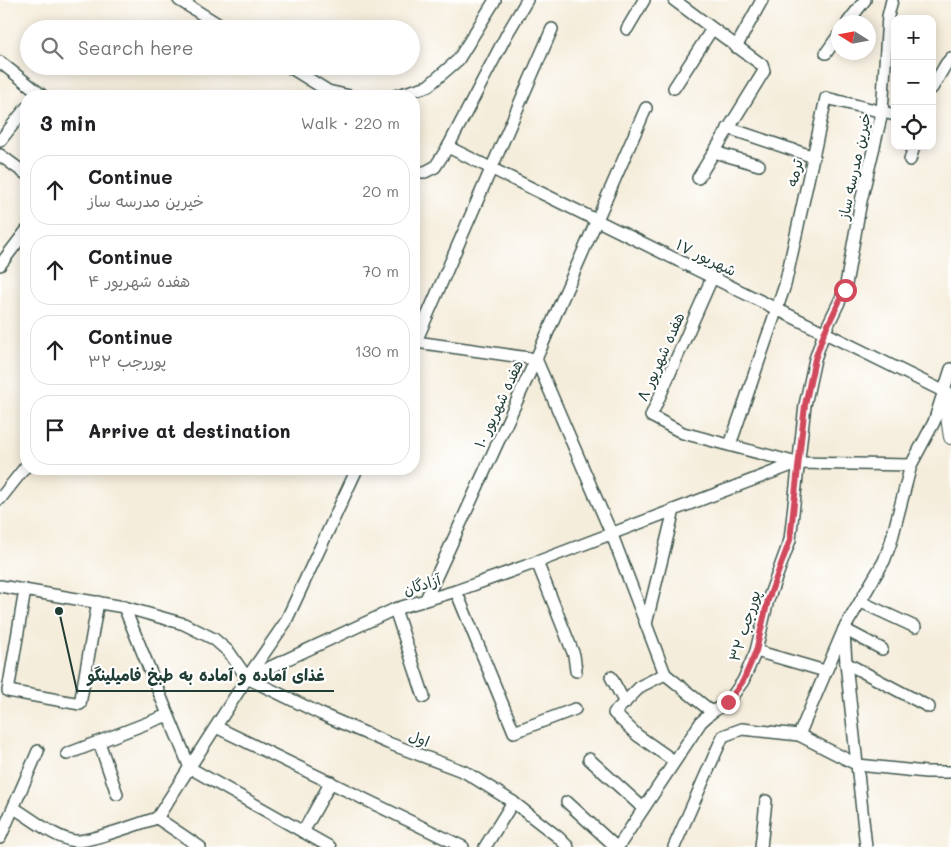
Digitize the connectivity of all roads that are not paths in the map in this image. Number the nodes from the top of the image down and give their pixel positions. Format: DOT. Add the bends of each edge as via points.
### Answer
graph roads {
  1 [pos="179,0"];
  2 [pos="495,0"];
  3 [pos="527,0"];
  4 [pos="644,0"];
  5 [pos="674,0"];
  6 [pos="762,0"];
  7 [pos="865,0"];
  8 [pos="892,0"];
  9 [pos="853,15"];
  10 [pos="211,20"];
  11 [pos="552,29"];
  12 [pos="627,29"];
  13 [pos="712,29"];
  14 [pos="831,46"];
  15 [pos="736,47"];
  16 [pos="826,53"];
  17 [pos="0,62"];
  18 [pos="949,63"];
  19 [pos="302,75"];
  20 [pos="936,82"];
  21 [pos="674,88"];
  22 [pos="33,90"];
  23 [pos="326,90"];
  24 [pos="415,90"];
  25 [pos="646,108"];
  26 [pos="882,112"];
  27 [pos="891,114"];
  28 [pos="20,116"];
  29 [pos="728,128"];
  30 [pos="0,141"];
  31 [pos="448,147"];
  32 [pos="913,150"];
  33 [pos="714,152"];
  34 [pos="0,155"];
  35 [pos="814,157"];
  36 [pos="910,160"];
  37 [pos="759,165"];
  38 [pos="491,168"];
  39 [pos="20,170"];
  40 [pos="420,172"];
  41 [pos="698,178"];
  42 [pos="597,221"];
  43 [pos="20,239"];
  44 [pos="0,265"];
  45 [pos="712,278"];
  46 [pos="777,310"];
  47 [pos="420,332"];
  48 [pos="824,333"];
  49 [pos="420,345"];
  50 [pos="536,360"];
  51 [pos="951,369"];
  52 [pos="948,394"];
  53 [pos="951,437"];
  54 [pos="730,445"];
  55 [pos="797,463"];
  56 [pos="911,465"];
  57 [pos="20,474"];
  58 [pos="354,475"];
  59 [pos="0,499"];
  60 [pos="674,510"];
  61 [pos="612,535"];
  62 [pos="536,562"];
  63 [pos="0,586"];
  64 [pos="26,590"];
  65 [pos="456,591"];
  66 [pos="426,600"];
  67 [pos="98,602"];
  68 [pos="861,602"];
  69 [pos="124,607"];
  70 [pos="395,610"];
  71 [pos="646,624"];
  72 [pos="916,627"];
  73 [pos="844,629"];
  74 [pos="882,648"];
  75 [pos="756,651"];
  76 [pos="846,663"];
  77 [pos="576,671"];
  78 [pos="826,672"];
  79 [pos="665,674"];
  80 [pos="611,676"];
  81 [pos="247,678"];
  82 [pos="424,697"];
  83 [pos="625,703"];
  84 [pos="929,706"];
  85 [pos="575,709"];
  86 [pos="712,712"];
  87 [pos="168,715"];
  88 [pos="216,727"];
  89 [pos="799,735"];
  90 [pos="99,742"];
  91 [pos="38,751"];
  92 [pos="66,754"];
  93 [pos="589,759"];
  94 [pos="674,761"];
  95 [pos="858,765"];
  96 [pos="190,768"];
  97 [pos="951,772"];
  98 [pos="331,782"];
  99 [pos="117,794"];
  100 [pos="766,801"];
  101 [pos="513,802"];
  102 [pos="567,802"];
  103 [pos="14,808"];
  104 [pos="643,808"];
  105 [pos="157,818"];
  106 [pos="304,832"];
  107 [pos="0,838"];
  108 [pos="185,843"];
  109 [pos="200,847"];
  110 [pos="330,847"];
  111 [pos="463,847"];
  112 [pos="485,847"];
  113 [pos="568,847"];
  114 [pos="617,847"];
  115 [pos="674,847"];
  116 [pos="761,847"];
  117 [pos="866,847"];
  1 -- 10 [label="street"];
  2 -- 24 [label="street" via="458,60 428,86"];
  3 -- 31 [label="street"];
  4 -- 12 [label="street"];
  5 -- 13 [label="street"];
  6 -- 15 [label="street"];
  7 -- 9 [label="street"];
  8 -- 26 [label="street, خیرین مدرسه ساز" via="888,16"];
  11 -- 38 [label="street"];
  13 -- 15 [label="street"];
  13 -- 21 [label="street"];
  14 -- 16 [label="street"];
  15 -- 29 [label="street" via="762,65 764,72"];
  17 -- 22 [label="street"];
  18 -- 20 [label="street"];
  19 -- 23 [label="street"];
  25 -- 42 [label="street, هفده شهریور ۱۰"];
  26 -- 27 [label="street"];
  26 -- 35 [label="street, ترمه" via="826,98"];
  26 -- 48 [label="street, خیرین مدرسه ساز" via="845,290"];
  28 -- 30 [label="street"];
  29 -- 33 [label="street"];
  29 -- 35 [label="street"];
  31 -- 38 [label="street, ۱۷ شهریور"];
  31 -- 40 [label="street" via="435,167"];
  32 -- 36 [label="street"];
  33 -- 37 [label="street"];
  33 -- 41 [label="street"];
  34 -- 39 [label="street"];
  35 -- 46 [label="street, ترمه"];
  38 -- 42 [label="street, ۱۷ شهریور"];
  38 -- 47 [label="street"];
  42 -- 45 [label="street, ۱۷ شهریور"];
  42 -- 50 [label="street, هفده شهریور ۱۰"];
  43 -- 44 [label="street"];
  45 -- 46 [label="street, ۱۷ شهریور"];
  45 -- 54 [label="street, هفده شهریور ۸" via="651,416 684,433"];
  46 -- 48 [label="street, ۱۷ شهریور"];
  46 -- 54 [label="street, ترمه"];
  48 -- 52 [label="street, ۱۷ شهریور"];
  48 -- 55 [label="street, خیرین مدرسه ساز" via="805,405"];
  49 -- 50 [label="street"];
  50 -- 61 [label="street"];
  50 -- 66 [label="street, هفده شهریور ۱۰"];
  51 -- 52 [label="street"];
  52 -- 53 [label="street"];
  52 -- 56 [label="street"];
  54 -- 55 [label="street, هفده شهریور ۸"];
  55 -- 56 [label="street"];
  55 -- 60 [label="street, آزادگان"];
  55 -- 75 [label="street, پوررجب ۳۲" via="790,540 768,600"];
  56 -- 68 [label="street" via="889,548"];
  57 -- 59 [label="street"];
  58 -- 81 [label="street" via="285,623"];
  60 -- 61 [label="street, آزادگان"];
  60 -- 71 [label="street"];
  61 -- 62 [label="street, آزادگان"];
  61 -- 71 [label="street"];
  62 -- 65 [label="street, آزادگان"];
  62 -- 77 [label="street" via="574,655"];
  63 -- 64 [label="street"];
  64 -- 67 [label="street"];
  64 -- 67 [label="street" via="8,690 80,704"];
  65 -- 66 [label="street, آزادگان"];
  65 -- 85 [label="street" via="514,732"];
  66 -- 70 [label="street, آزادگان"];
  67 -- 69 [label="street"];
  68 -- 72 [label="street"];
  68 -- 73 [label="street"];
  69 -- 81 [label="street" via="184,624 214,639 229,652"];
  69 -- 87 [label="street"];
  70 -- 81 [label="street, آزادگان"];
  70 -- 82 [label="street"];
  71 -- 79 [label="street"];
  73 -- 74 [label="street"];
  73 -- 76 [label="street"];
  73 -- 78 [label="street"];
  75 -- 78 [label="street"];
  75 -- 86 [label="street, پوررجب ۳۲" via="743,681 728,702"];
  76 -- 84 [label="street"];
  76 -- 95 [label="street"];
  78 -- 89 [label="street"];
  79 -- 83 [label="street" via="641,686"];
  79 -- 86 [label="street"];
  80 -- 83 [label="street"];
  81 -- 88 [label="street"];
  81 -- 101 [label="street, اول" via="388,743 465,772"];
  83 -- 94 [label="street" via="614,713 637,735"];
  86 -- 94 [label="street, پوررجب ۳۲" via="701,722"];
  87 -- 90 [label="street"];
  87 -- 96 [label="street"];
  88 -- 96 [label="street"];
  88 -- 98 [label="street"];
  89 -- 95 [label="street"];
  89 -- 115 [label="street" via="742,729 723,736"];
  90 -- 92 [label="street"];
  90 -- 99 [label="street"];
  91 -- 103 [label="street"];
  93 -- 104 [label="street"];
  94 -- 104 [label="street, پوررجب ۳۲"];
  95 -- 97 [label="street"];
  95 -- 117 [label="street"];
  96 -- 105 [label="street"];
  96 -- 106 [label="street"];
  98 -- 106 [label="street"];
  98 -- 111 [label="street"];
  100 -- 116 [label="street"];
  101 -- 112 [label="street"];
  101 -- 113 [label="street, اول"];
  102 -- 114 [label="street"];
  103 -- 105 [label="street" via="60,836 76,841"];
  103 -- 107 [label="street"];
  104 -- 114 [label="street, پوررجب ۳۲"];
  105 -- 108 [label="street"];
  106 -- 110 [label="street"];
  108 -- 109 [label="street"];
}
